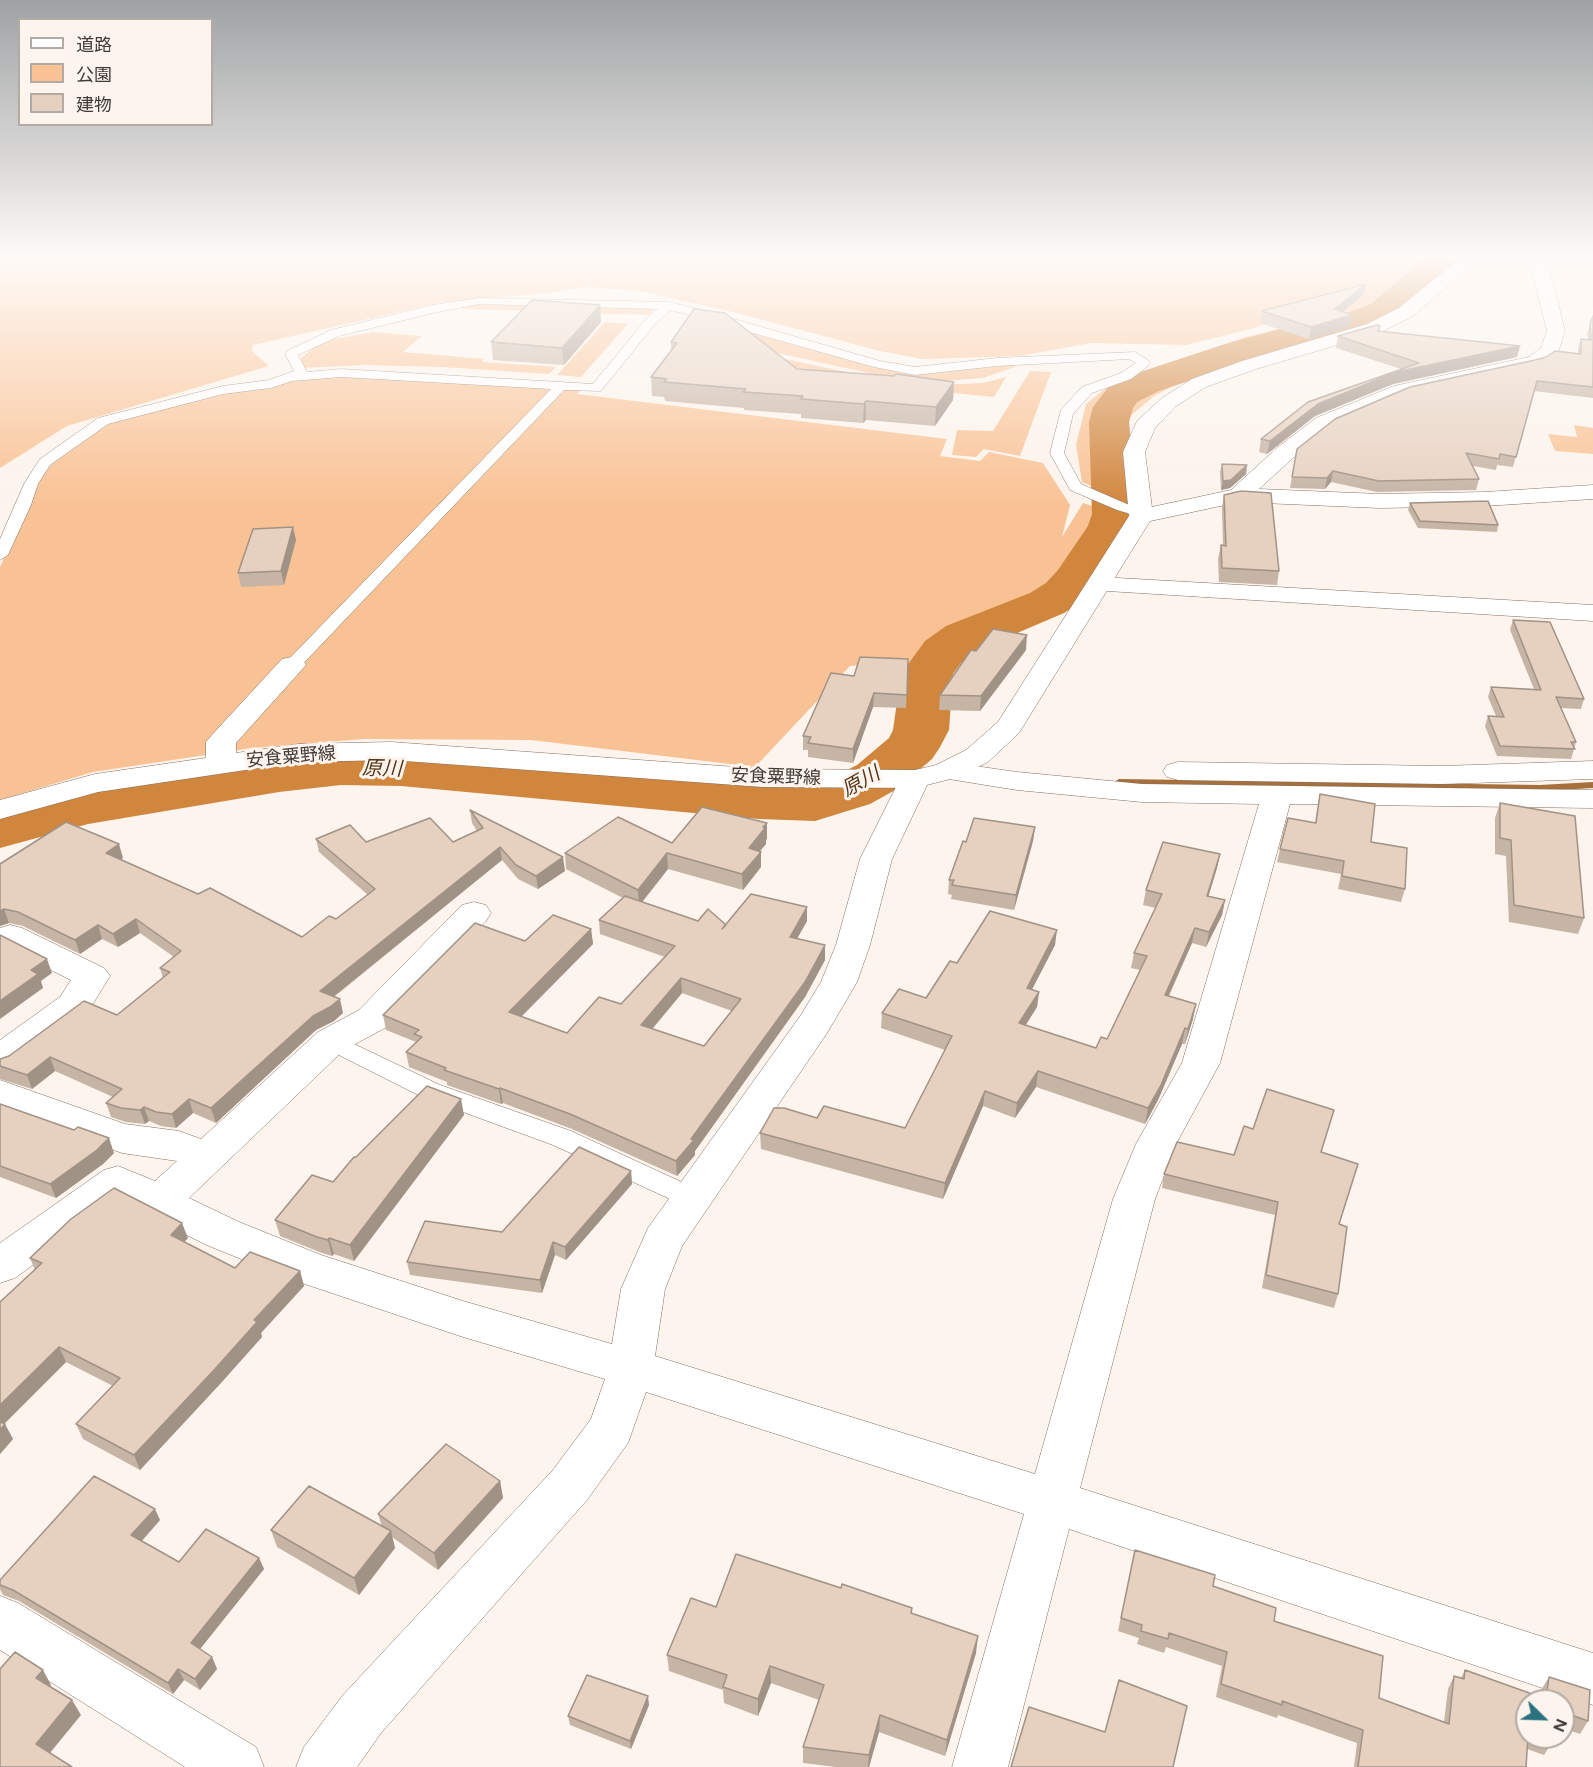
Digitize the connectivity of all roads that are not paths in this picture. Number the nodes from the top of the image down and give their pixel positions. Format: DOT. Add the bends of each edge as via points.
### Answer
graph roads {
  1 [pos="319,340"];
  2 [pos="635,340"];
  3 [pos="797,340"];
  4 [pos="1332,340"];
  5 [pos="1554,340"];
  6 [pos="289,377"];
  7 [pos="560,387"];
  8 [pos="1593,492"];
  9 [pos="1239,495"];
  10 [pos="1134,512"];
  11 [pos="0,555"];
  12 [pos="1100,585"];
  13 [pos="1593,613"];
  14 [pos="292,665"];
  15 [pos="977,756"];
  16 [pos="221,763"];
  17 [pos="1593,770"];
  18 [pos="919,776"];
  19 [pos="1277,796"];
  20 [pos="1593,800"];
  21 [pos="0,810"];
  22 [pos="474,913"];
  23 [pos="10,936"];
  24 [pos="331,1041"];
  25 [pos="0,1059"];
  26 [pos="0,1094"];
  27 [pos="206,1157"];
  28 [pos="692,1198"];
  29 [pos="158,1203"];
  30 [pos="0,1266"];
  31 [pos="631,1368"];
  32 [pos="1051,1501"];
  33 [pos="0,1621"];
  34 [pos="1593,1679"];
  35 [pos="236,1767"];
  36 [pos="324,1767"];
  37 [pos="980,1767"];
  1 -- 6 [label="lane" via="291,354 301,373"];
  2 -- 7 [label="lane" via="596,388"];
  3 -- 10 [label="lane" via="915,371 997,362 1131,356 1144,363 1126,376 1087,390 1066,413 1057,453 1075,488"];
  4 -- 10 [label="street" via="1199,383 1169,402 1145,426 1134,452"];
  5 -- 9 [label="street" via="1551,351 1536,361 1401,390 1324,423"];
  6 -- 7 [label="lane" via="341,373"];
  6 -- 11 [label="lane" via="104,421 45,462 31,484"];
  7 -- 14 [label="lane"];
  8 -- 9 [label="street" via="1380,501"];
  9 -- 10 [label="street"];
  10 -- 12 [label="street, 安食粟野線"];
  12 -- 13 [label="street"];
  12 -- 15 [label="street, 安食粟野線" via="1009,727"];
  14 -- 16 [label="street" via="221,742"];
  15 -- 17 [label="street" via="1122,770 1442,775"];
  15 -- 18 [label="street, 安食粟野線"];
  16 -- 18 [label="street, 安食粟野線" via="299,753 391,751 763,778"];
  16 -- 21 [label="street, 安食粟野線" via="95,783"];
  18 -- 19 [label="street" via="1143,793"];
  18 -- 28 [label="street" via="876,859 839,982"];
  19 -- 20 [label="street"];
  19 -- 32 [label="street" via="1201,1063 1156,1144 1134,1199"];
  22 -- 24 [label="street" via="372,1019"];
  23 -- 25 [label="street" via="92,976 73,1006"];
  24 -- 27 [label="street"];
  24 -- 28 [label="lane" via="431,1092 562,1138"];
  26 -- 27 [label="street" via="122,1138 179,1146"];
  27 -- 29 [label="street"];
  28 -- 31 [label="street" via="663,1240 643,1289"];
  29 -- 30 [label="street" via="118,1181"];
  29 -- 31 [label="street" via="308,1268"];
  31 -- 32 [label="street"];
  31 -- 36 [label="street" via="611,1429 570,1485 362,1714"];
  32 -- 34 [label="street"];
  32 -- 37 [label="street"];
  33 -- 35 [label="street"];
}
